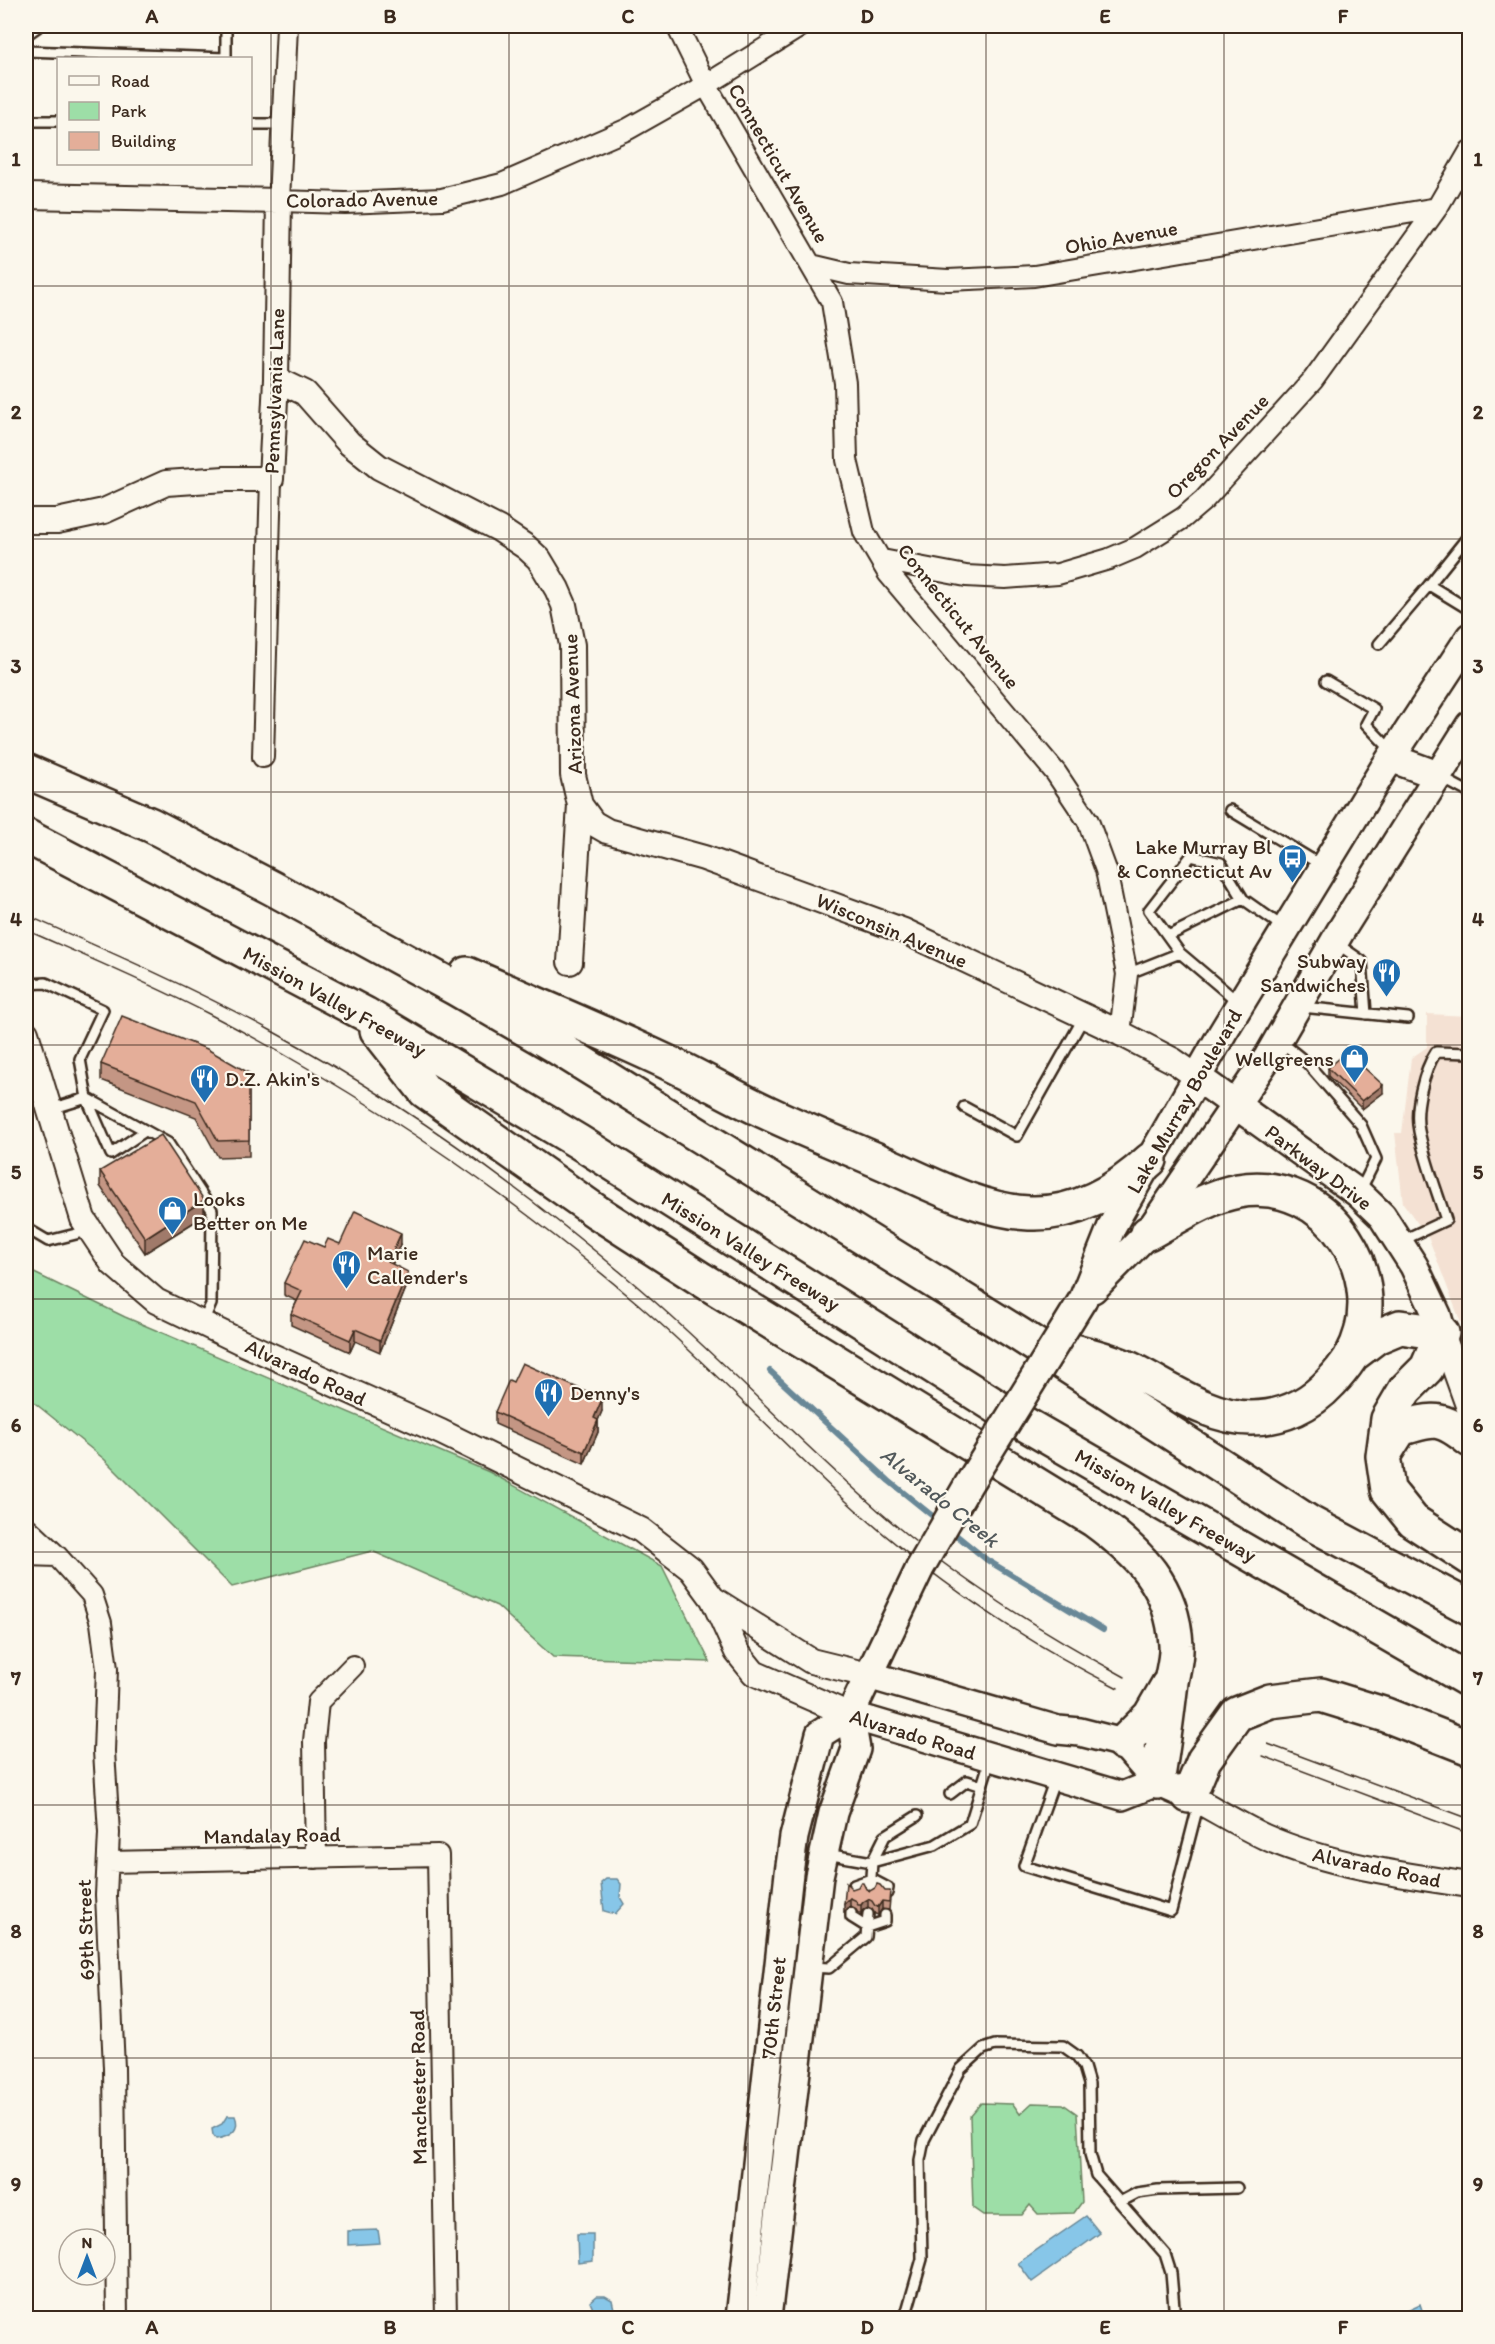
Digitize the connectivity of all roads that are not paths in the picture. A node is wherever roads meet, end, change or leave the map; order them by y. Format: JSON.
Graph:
{"nodes":[{"id":1,"x":36,"y":26,"type":"edge"},
{"id":2,"x":226,"y":26,"type":"edge"},
{"id":3,"x":287,"y":26,"type":"edge"},
{"id":4,"x":676,"y":26,"type":"edge"},
{"id":5,"x":801,"y":26,"type":"edge"},
{"id":6,"x":26,"y":35,"type":"edge"},
{"id":7,"x":26,"y":51,"type":"edge"},
{"id":8,"x":197,"y":57,"type":"edge"},
{"id":9,"x":226,"y":57,"type":"edge"},
{"id":10,"x":706,"y":85,"type":"junction"},
{"id":11,"x":26,"y":121,"type":"edge"},
{"id":12,"x":57,"y":121,"type":"edge"},
{"id":13,"x":252,"y":124,"type":"edge"},
{"id":14,"x":283,"y":124,"type":"junction"},
{"id":15,"x":1470,"y":151,"type":"edge"},
{"id":16,"x":26,"y":196,"type":"edge"},
{"id":17,"x":279,"y":201,"type":"junction"},
{"id":18,"x":1437,"y":208,"type":"junction"},
{"id":19,"x":811,"y":265,"type":"junction"},
{"id":20,"x":276,"y":379,"type":"junction"},
{"id":21,"x":271,"y":479,"type":"junction"},
{"id":22,"x":26,"y":520,"type":"edge"},
{"id":23,"x":1470,"y":534,"type":"edge"},
{"id":24,"x":882,"y":560,"type":"junction"},
{"id":25,"x":1429,"y":585,"type":"junction"},
{"id":26,"x":1470,"y":610,"type":"edge"},
{"id":27,"x":1470,"y":637,"type":"edge"},
{"id":28,"x":1379,"y":644,"type":"dead end"},
{"id":29,"x":1326,"y":681,"type":"dead end"},
{"id":30,"x":1470,"y":725,"type":"edge"},
{"id":31,"x":1392,"y":756,"type":"junction"},
{"id":32,"x":263,"y":757,"type":"dead end"},
{"id":33,"x":26,"y":771,"type":"edge"},
{"id":34,"x":1437,"y":775,"type":"junction"},
{"id":35,"x":1468,"y":789,"type":"edge"},
{"id":36,"x":580,"y":805,"type":"junction"},
{"id":37,"x":1230,"y":810,"type":"dead end"},
{"id":38,"x":26,"y":836,"type":"edge"},
{"id":39,"x":1323,"y":866,"type":"junction"},
{"id":40,"x":272,"y":888,"type":"junction"},
{"id":41,"x":1244,"y":899,"type":"junction"},
{"id":42,"x":1285,"y":929,"type":"junction"},
{"id":43,"x":1168,"y":936,"type":"junction"},
{"id":44,"x":1334,"y":942,"type":"junction"},
{"id":45,"x":1180,"y":953,"type":"junction"},
{"id":46,"x":570,"y":962,"type":"dead end"},
{"id":47,"x":1127,"y":974,"type":"junction"},
{"id":48,"x":26,"y":984,"type":"edge"},
{"id":49,"x":1240,"y":1004,"type":"junction"},
{"id":50,"x":1297,"y":1007,"type":"junction"},
{"id":51,"x":364,"y":1014,"type":"junction"},
{"id":52,"x":1366,"y":1014,"type":"junction"},
{"id":53,"x":1084,"y":1017,"type":"junction"},
{"id":54,"x":1408,"y":1018,"type":"dead end"},
{"id":55,"x":26,"y":1033,"type":"edge"},
{"id":56,"x":1120,"y":1033,"type":"junction"},
{"id":57,"x":1278,"y":1040,"type":"junction"},
{"id":58,"x":1470,"y":1053,"type":"edge"},
{"id":59,"x":1197,"y":1077,"type":"junction"},
{"id":60,"x":87,"y":1098,"type":"junction"},
{"id":61,"x":1234,"y":1104,"type":"junction"},
{"id":62,"x":964,"y":1107,"type":"dead end"},
{"id":63,"x":49,"y":1110,"type":"junction"},
{"id":64,"x":145,"y":1131,"type":"junction"},
{"id":65,"x":1150,"y":1160,"type":"junction"},
{"id":66,"x":1358,"y":1193,"type":"junction"},
{"id":67,"x":26,"y":1228,"type":"edge"},
{"id":68,"x":90,"y":1230,"type":"junction"},
{"id":69,"x":1148,"y":1233,"type":"junction"},
{"id":70,"x":1400,"y":1241,"type":"junction"},
{"id":71,"x":1083,"y":1299,"type":"junction"},
{"id":72,"x":203,"y":1323,"type":"junction"},
{"id":73,"x":1442,"y":1333,"type":"junction"},
{"id":74,"x":1020,"y":1335,"type":"junction"},
{"id":75,"x":1351,"y":1356,"type":"junction"},
{"id":76,"x":1470,"y":1411,"type":"edge"},
{"id":77,"x":1470,"y":1440,"type":"edge"},
{"id":78,"x":1383,"y":1455,"type":"junction"},
{"id":79,"x":26,"y":1527,"type":"edge"},
{"id":80,"x":26,"y":1555,"type":"edge"},
{"id":81,"x":57,"y":1556,"type":"junction"},
{"id":82,"x":1470,"y":1558,"type":"edge"},
{"id":83,"x":713,"y":1599,"type":"junction"},
{"id":84,"x":1470,"y":1608,"type":"edge"},
{"id":85,"x":353,"y":1665,"type":"dead end"},
{"id":86,"x":868,"y":1675,"type":"junction"},
{"id":87,"x":1172,"y":1679,"type":"junction"},
{"id":88,"x":1470,"y":1681,"type":"edge"},
{"id":89,"x":850,"y":1715,"type":"junction"},
{"id":90,"x":1123,"y":1743,"type":"junction"},
{"id":91,"x":1470,"y":1748,"type":"edge"},
{"id":92,"x":991,"y":1758,"type":"junction"},
{"id":93,"x":1056,"y":1776,"type":"junction"},
{"id":94,"x":1157,"y":1782,"type":"junction"},
{"id":95,"x":982,"y":1786,"type":"junction"},
{"id":96,"x":950,"y":1794,"type":"dead end"},
{"id":97,"x":1194,"y":1799,"type":"junction"},
{"id":98,"x":917,"y":1816,"type":"dead end"},
{"id":99,"x":824,"y":1854,"type":"junction"},
{"id":100,"x":438,"y":1855,"type":"joint"},
{"id":101,"x":316,"y":1858,"type":"junction"},
{"id":102,"x":108,"y":1862,"type":"junction"},
{"id":103,"x":872,"y":1862,"type":"junction"},
{"id":104,"x":871,"y":1879,"type":"junction"},
{"id":105,"x":1470,"y":1885,"type":"edge"},
{"id":106,"x":853,"y":1890,"type":"edge"},
{"id":107,"x":870,"y":1892,"type":"edge"},
{"id":108,"x":888,"y":1893,"type":"edge"},
{"id":109,"x":851,"y":1912,"type":"dead end"},
{"id":110,"x":868,"y":1914,"type":"dead end"},
{"id":111,"x":885,"y":1915,"type":"dead end"},
{"id":112,"x":867,"y":1927,"type":"junction"},
{"id":113,"x":808,"y":1966,"type":"junction"},
{"id":114,"x":1237,"y":2188,"type":"dead end"},
{"id":115,"x":1120,"y":2202,"type":"junction"},
{"id":116,"x":117,"y":2319,"type":"edge"},
{"id":117,"x":446,"y":2319,"type":"edge"},
{"id":118,"x":740,"y":2319,"type":"edge"},
{"id":119,"x":767,"y":2319,"type":"edge"},
{"id":120,"x":905,"y":2319,"type":"edge"},
{"id":121,"x":1175,"y":2319,"type":"edge"}],
"edges":[{"from":1,"to":6,"type":"lane"},
{"from":2,"to":9,"type":"lane"},
{"from":3,"to":14,"type":"street","name":"Pennsylvania Lane"},
{"from":4,"to":10,"type":"street","name":"Connecticut Avenue"},
{"from":5,"to":10,"type":"street","name":"Colorado Avenue"},
{"from":7,"to":8,"type":"lane"},
{"from":10,"to":17,"type":"street","name":"Colorado Avenue"},
{"from":10,"to":19,"type":"street","name":"Connecticut Avenue"},
{"from":11,"to":12,"type":"lane"},
{"from":13,"to":14,"type":"lane"},
{"from":14,"to":17,"type":"street","name":"Pennsylvania Lane"},
{"from":15,"to":18,"type":"street","name":"Oregon Avenue"},
{"from":16,"to":17,"type":"street","name":"Colorado Avenue"},
{"from":17,"to":20,"type":"street","name":"Pennsylvania Lane"},
{"from":18,"to":19,"type":"street","name":"Ohio Avenue"},
{"from":18,"to":24,"type":"street","name":"Oregon Avenue"},
{"from":19,"to":24,"type":"street","name":"Connecticut Avenue"},
{"from":20,"to":21,"type":"street","name":"Pennsylvania Lane"},
{"from":20,"to":36,"type":"street","name":"Arizona Avenue"},
{"from":21,"to":22,"type":"street"},
{"from":21,"to":32,"type":"street","name":"Pennsylvania Lane"},
{"from":23,"to":25,"type":"lane"},
{"from":24,"to":47,"type":"street","name":"Connecticut Avenue"},
{"from":25,"to":26,"type":"lane"},
{"from":25,"to":28,"type":"lane"},
{"from":27,"to":31,"type":"main road","name":"Lake Murray Boulevard"},
{"from":29,"to":31,"type":"lane"},
{"from":30,"to":34,"type":"main road","name":"Lake Murray Boulevard"},
{"from":31,"to":34,"type":"main road"},
{"from":31,"to":39,"type":"main road","name":"Lake Murray Boulevard"},
{"from":33,"to":40,"type":"highway"},
{"from":34,"to":35,"type":"lane"},
{"from":34,"to":44,"type":"main road","name":"Lake Murray Boulevard"},
{"from":36,"to":46,"type":"street","name":"Arizona Avenue"},
{"from":36,"to":53,"type":"street","name":"Wisconsin Avenue"},
{"from":37,"to":39,"type":"lane"},
{"from":38,"to":51,"type":"highway","name":"Mission Valley Freeway"},
{"from":39,"to":42,"type":"main road","name":"Lake Murray Boulevard"},
{"from":40,"to":65,"type":"highway"},
{"from":40,"to":74,"type":"highway"},
{"from":41,"to":42,"type":"lane"},
{"from":41,"to":43,"type":"lane"},
{"from":41,"to":43,"type":"lane"},
{"from":42,"to":49,"type":"main road","name":"Lake Murray Boulevard"},
{"from":43,"to":45,"type":"lane"},
{"from":44,"to":50,"type":"main road","name":"Lake Murray Boulevard"},
{"from":44,"to":52,"type":"lane"},
{"from":45,"to":47,"type":"lane"},
{"from":45,"to":49,"type":"lane"},
{"from":47,"to":56,"type":"street","name":"Connecticut Avenue"},
{"from":48,"to":60,"type":"lane"},
{"from":49,"to":59,"type":"main road","name":"Lake Murray Boulevard"},
{"from":50,"to":52,"type":"lane"},
{"from":50,"to":57,"type":"main road","name":"Lake Murray Boulevard"},
{"from":51,"to":87,"type":"highway"},
{"from":51,"to":88,"type":"highway","name":"Mission Valley Freeway"},
{"from":52,"to":54,"type":"lane"},
{"from":53,"to":56,"type":"street","name":"Wisconsin Avenue"},
{"from":53,"to":62,"type":"lane"},
{"from":55,"to":63,"type":"street","name":"Alvarado Road"},
{"from":56,"to":59,"type":"street","name":"Wisconsin Avenue"},
{"from":57,"to":61,"type":"main road","name":"Lake Murray Boulevard"},
{"from":57,"to":66,"type":"lane"},
{"from":58,"to":70,"type":"lane"},
{"from":59,"to":61,"type":"main road","name":"Parkway Drive"},
{"from":59,"to":65,"type":"main road","name":"Lake Murray Boulevard"},
{"from":60,"to":63,"type":"lane"},
{"from":60,"to":64,"type":"lane"},
{"from":60,"to":64,"type":"lane"},
{"from":61,"to":66,"type":"main road","name":"Parkway Drive"},
{"from":61,"to":69,"type":"main road","name":"Lake Murray Boulevard"},
{"from":63,"to":68,"type":"street","name":"Alvarado Road"},
{"from":64,"to":72,"type":"lane"},
{"from":65,"to":71,"type":"main road","name":"Lake Murray Boulevard"},
{"from":66,"to":70,"type":"main road","name":"Parkway Drive"},
{"from":67,"to":68,"type":"lane"},
{"from":68,"to":72,"type":"street","name":"Alvarado Road"},
{"from":69,"to":71,"type":"main road","name":"Lake Murray Boulevard"},
{"from":69,"to":75,"type":"highway"},
{"from":70,"to":73,"type":"main road","name":"Parkway Drive"},
{"from":71,"to":86,"type":"main road","name":"Lake Murray Boulevard","bridge":true},
{"from":72,"to":83,"type":"street","name":"Alvarado Road"},
{"from":73,"to":75,"type":"highway"},
{"from":73,"to":76,"type":"street","name":"Parkway Drive"},
{"from":73,"to":78,"type":"highway"},
{"from":74,"to":75,"type":"highway"},
{"from":74,"to":84,"type":"highway"},
{"from":77,"to":78,"type":"highway"},
{"from":78,"to":82,"type":"highway"},
{"from":79,"to":81,"type":"street","name":"69th Street"},
{"from":80,"to":81,"type":"street"},
{"from":81,"to":102,"type":"street","name":"69th Street"},
{"from":83,"to":86,"type":"street","name":"Alvarado Road"},
{"from":83,"to":89,"type":"street","name":"Alvarado Road"},
{"from":85,"to":101,"type":"street"},
{"from":86,"to":89,"type":"main road"},
{"from":86,"to":90,"type":"main road","name":"Alvarado Road"},
{"from":87,"to":90,"type":"highway"},
{"from":87,"to":94,"type":"highway"},
{"from":89,"to":92,"type":"main road","name":"Alvarado Road"},
{"from":89,"to":99,"type":"main road","name":"70th Street"},
{"from":89,"to":118,"type":"main road","name":"70th Street"},
{"from":90,"to":94,"type":"main road","name":"Alvarado Road"},
{"from":91,"to":97,"type":"highway"},
{"from":92,"to":93,"type":"main road","name":"Alvarado Road"},
{"from":92,"to":95,"type":"lane"},
{"from":93,"to":94,"type":"main road","name":"Alvarado Road"},
{"from":93,"to":97,"type":"lane"},
{"from":94,"to":97,"type":"main road","name":"Alvarado Road"},
{"from":95,"to":96,"type":"lane"},
{"from":95,"to":103,"type":"lane"},
{"from":97,"to":105,"type":"street","name":"Alvarado Road"},
{"from":98,"to":103,"type":"lane"},
{"from":99,"to":103,"type":"lane"},
{"from":99,"to":113,"type":"main road","name":"70th Street"},
{"from":100,"to":101,"type":"street","name":"Mandalay Road"},
{"from":100,"to":117,"type":"street","name":"Manchester Road"},
{"from":101,"to":102,"type":"street","name":"Mandalay Road"},
{"from":102,"to":116,"type":"street","name":"69th Street"},
{"from":103,"to":104,"type":"lane"},
{"from":104,"to":106,"type":"lane"},
{"from":104,"to":107,"type":"lane"},
{"from":104,"to":108,"type":"lane"},
{"from":109,"to":112,"type":"lane"},
{"from":110,"to":112,"type":"lane"},
{"from":111,"to":112,"type":"lane"},
{"from":112,"to":113,"type":"lane"},
{"from":113,"to":119,"type":"main road","name":"70th Street"},
{"from":114,"to":115,"type":"lane"},
{"from":115,"to":120,"type":"lane"},
{"from":115,"to":121,"type":"lane"}]}
